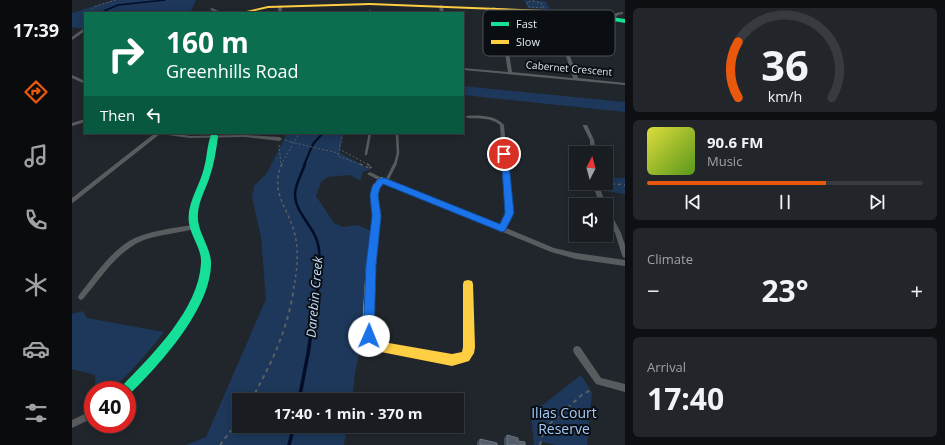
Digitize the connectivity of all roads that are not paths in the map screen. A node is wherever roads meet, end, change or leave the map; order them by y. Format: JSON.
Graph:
{"nodes":[{"id":1,"x":494,"y":8,"type":"joint"},
{"id":2,"x":212,"y":9,"type":"dead end"},
{"id":3,"x":280,"y":10,"type":"edge"},
{"id":4,"x":441,"y":10,"type":"edge"},
{"id":5,"x":554,"y":10,"type":"edge"},
{"id":6,"x":218,"y":12,"type":"edge"},
{"id":7,"x":244,"y":12,"type":"edge"},
{"id":8,"x":84,"y":30,"type":"dead end"},
{"id":9,"x":74,"y":37,"type":"edge"},
{"id":10,"x":507,"y":56,"type":"edge"},
{"id":11,"x":568,"y":56,"type":"dead end"},
{"id":12,"x":464,"y":69,"type":"edge"},
{"id":13,"x":510,"y":73,"type":"junction"},
{"id":14,"x":72,"y":76,"type":"edge"},
{"id":15,"x":576,"y":80,"type":"junction"},
{"id":16,"x":84,"y":82,"type":"edge"},
{"id":17,"x":625,"y":84,"type":"edge"},
{"id":18,"x":468,"y":117,"type":"dead end"},
{"id":19,"x":84,"y":120,"type":"edge"},
{"id":20,"x":72,"y":125,"type":"edge"},
{"id":21,"x":585,"y":126,"type":"dead end"},
{"id":22,"x":159,"y":134,"type":"edge"},
{"id":23,"x":166,"y":134,"type":"edge"},
{"id":24,"x":370,"y":134,"type":"edge"},
{"id":25,"x":397,"y":134,"type":"edge"},
{"id":26,"x":214,"y":137,"type":"junction"},
{"id":27,"x":281,"y":139,"type":"road end"},
{"id":28,"x":593,"y":146,"type":"edge"},
{"id":29,"x":366,"y":154,"type":"dead end"},
{"id":30,"x":369,"y":171,"type":"road end"},
{"id":31,"x":384,"y":181,"type":"junction"},
{"id":32,"x":73,"y":199,"type":"edge"},
{"id":33,"x":613,"y":223,"type":"edge"},
{"id":34,"x":194,"y":227,"type":"junction"},
{"id":35,"x":502,"y":229,"type":"junction"},
{"id":36,"x":625,"y":255,"type":"edge"},
{"id":37,"x":625,"y":263,"type":"edge"},
{"id":38,"x":468,"y":284,"type":"dead end"},
{"id":39,"x":81,"y":297,"type":"dead end"},
{"id":40,"x":577,"y":350,"type":"dead end"},
{"id":41,"x":135,"y":381,"type":"edge"},
{"id":42,"x":625,"y":388,"type":"edge"},
{"id":43,"x":84,"y":418,"type":"edge"},
{"id":44,"x":72,"y":424,"type":"edge"}],
"edges":[{"from":1,"to":4,"type":"street"},
{"from":1,"to":5,"type":"street"},
{"from":2,"to":6,"type":"street"},
{"from":3,"to":4,"type":"street"},
{"from":3,"to":7,"type":"street"},
{"from":8,"to":9,"type":"street"},
{"from":10,"to":13,"type":"street"},
{"from":11,"to":15,"type":"street"},
{"from":12,"to":13,"type":"street","name":"Cabernet Crescent"},
{"from":13,"to":15,"type":"street","name":"Cabernet Crescent"},
{"from":14,"to":16,"type":"street"},
{"from":15,"to":17,"type":"street","name":"Cabernet Crescent"},
{"from":18,"to":35,"type":"street"},
{"from":19,"to":20,"type":"street"},
{"from":21,"to":28,"type":"street"},
{"from":22,"to":32,"type":"street"},
{"from":23,"to":26,"type":"street"},
{"from":24,"to":29,"type":"lane"},
{"from":25,"to":31,"type":"lane"},
{"from":26,"to":27,"type":"street"},
{"from":26,"to":34,"type":"street"},
{"from":30,"to":31,"type":"street"},
{"from":31,"to":35,"type":"street"},
{"from":31,"to":38,"type":"street"},
{"from":33,"to":36,"type":"street"},
{"from":34,"to":39,"type":"street"},
{"from":34,"to":41,"type":"street"},
{"from":35,"to":37,"type":"street"},
{"from":40,"to":42,"type":"street"},
{"from":43,"to":44,"type":"street"}]}
